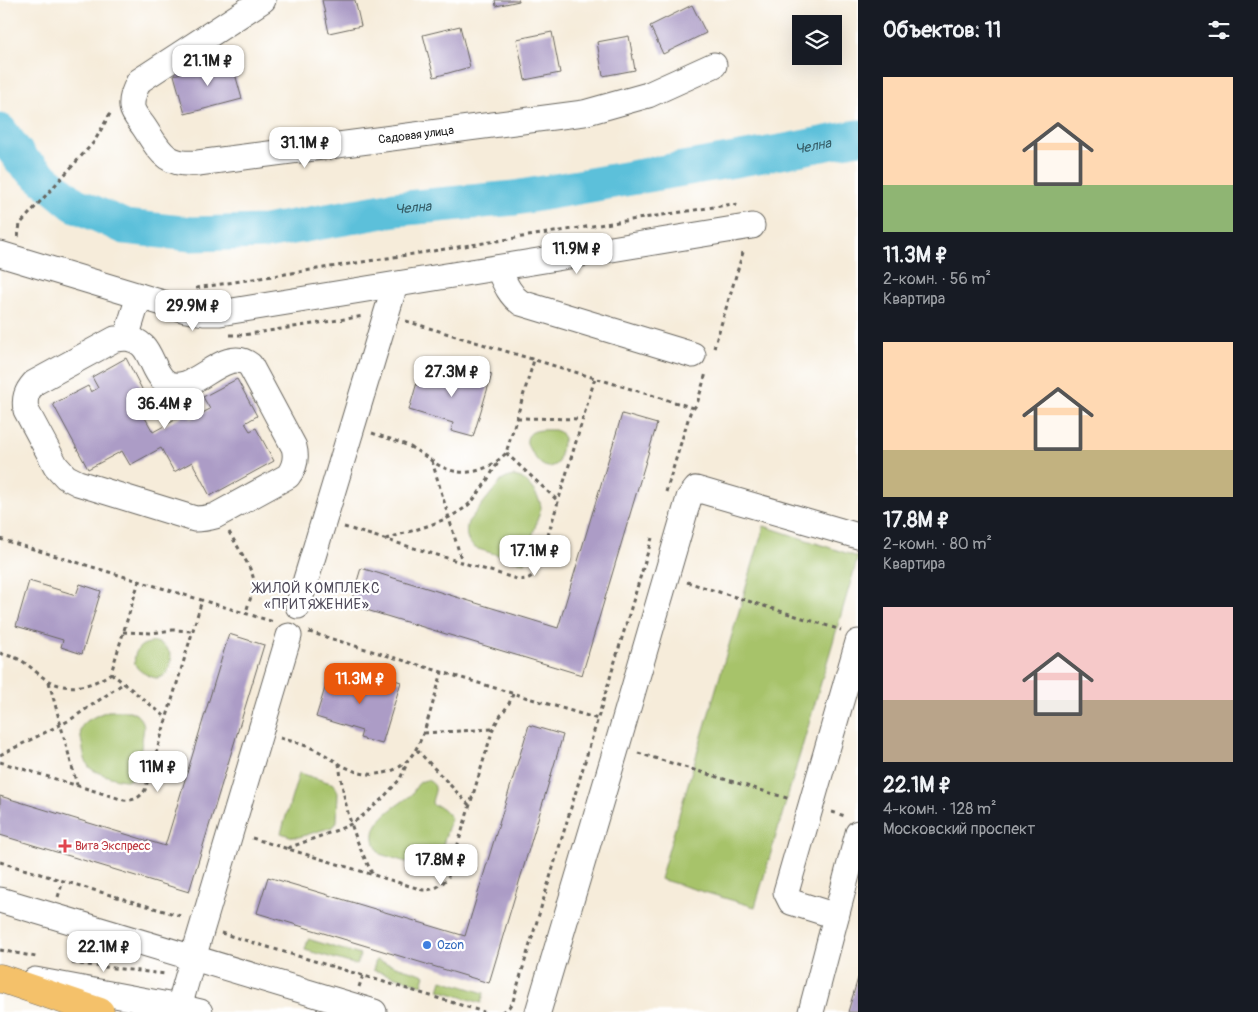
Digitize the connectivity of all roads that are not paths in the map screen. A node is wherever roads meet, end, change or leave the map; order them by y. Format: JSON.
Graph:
{"nodes":[{"id":1,"x":263,"y":0,"type":"edge"},
{"id":2,"x":714,"y":65,"type":"dead end"},
{"id":3,"x":747,"y":227,"type":"road end"},
{"id":4,"x":10,"y":248,"type":"edge"},
{"id":5,"x":498,"y":268,"type":"junction"},
{"id":6,"x":395,"y":285,"type":"junction"},
{"id":7,"x":139,"y":296,"type":"junction"},
{"id":8,"x":126,"y":338,"type":"junction"},
{"id":9,"x":693,"y":355,"type":"dead end"},
{"id":10,"x":858,"y":536,"type":"edge"},
{"id":11,"x":854,"y":637,"type":"edge"},
{"id":12,"x":853,"y":825,"type":"edge"},
{"id":13,"x":0,"y":900,"type":"edge"},
{"id":14,"x":836,"y":916,"type":"junction"},
{"id":15,"x":190,"y":967,"type":"junction"},
{"id":16,"x":0,"y":974,"type":"edge"},
{"id":17,"x":0,"y":978,"type":"edge"},
{"id":18,"x":190,"y":1009,"type":"edge"},
{"id":19,"x":100,"y":1012,"type":"edge"},
{"id":20,"x":374,"y":1012,"type":"edge"},
{"id":21,"x":538,"y":1012,"type":"edge"},
{"id":22,"x":811,"y":1012,"type":"edge"}],
"edges":[{"from":1,"to":2,"type":"street","name":"Садовая улица"},
{"from":3,"to":5,"type":"street"},
{"from":4,"to":7,"type":"street"},
{"from":5,"to":6,"type":"street"},
{"from":5,"to":9,"type":"street"},
{"from":6,"to":7,"type":"street"},
{"from":6,"to":15,"type":"street"},
{"from":7,"to":8,"type":"street"},
{"from":8,"to":8,"type":"street"},
{"from":10,"to":21,"type":"street"},
{"from":11,"to":14,"type":"street"},
{"from":12,"to":14,"type":"street"},
{"from":13,"to":15,"type":"street"},
{"from":14,"to":22,"type":"street"},
{"from":15,"to":18,"type":"street"},
{"from":15,"to":20,"type":"street"},
{"from":16,"to":18,"type":"street"},
{"from":17,"to":19,"type":"main road"}]}
